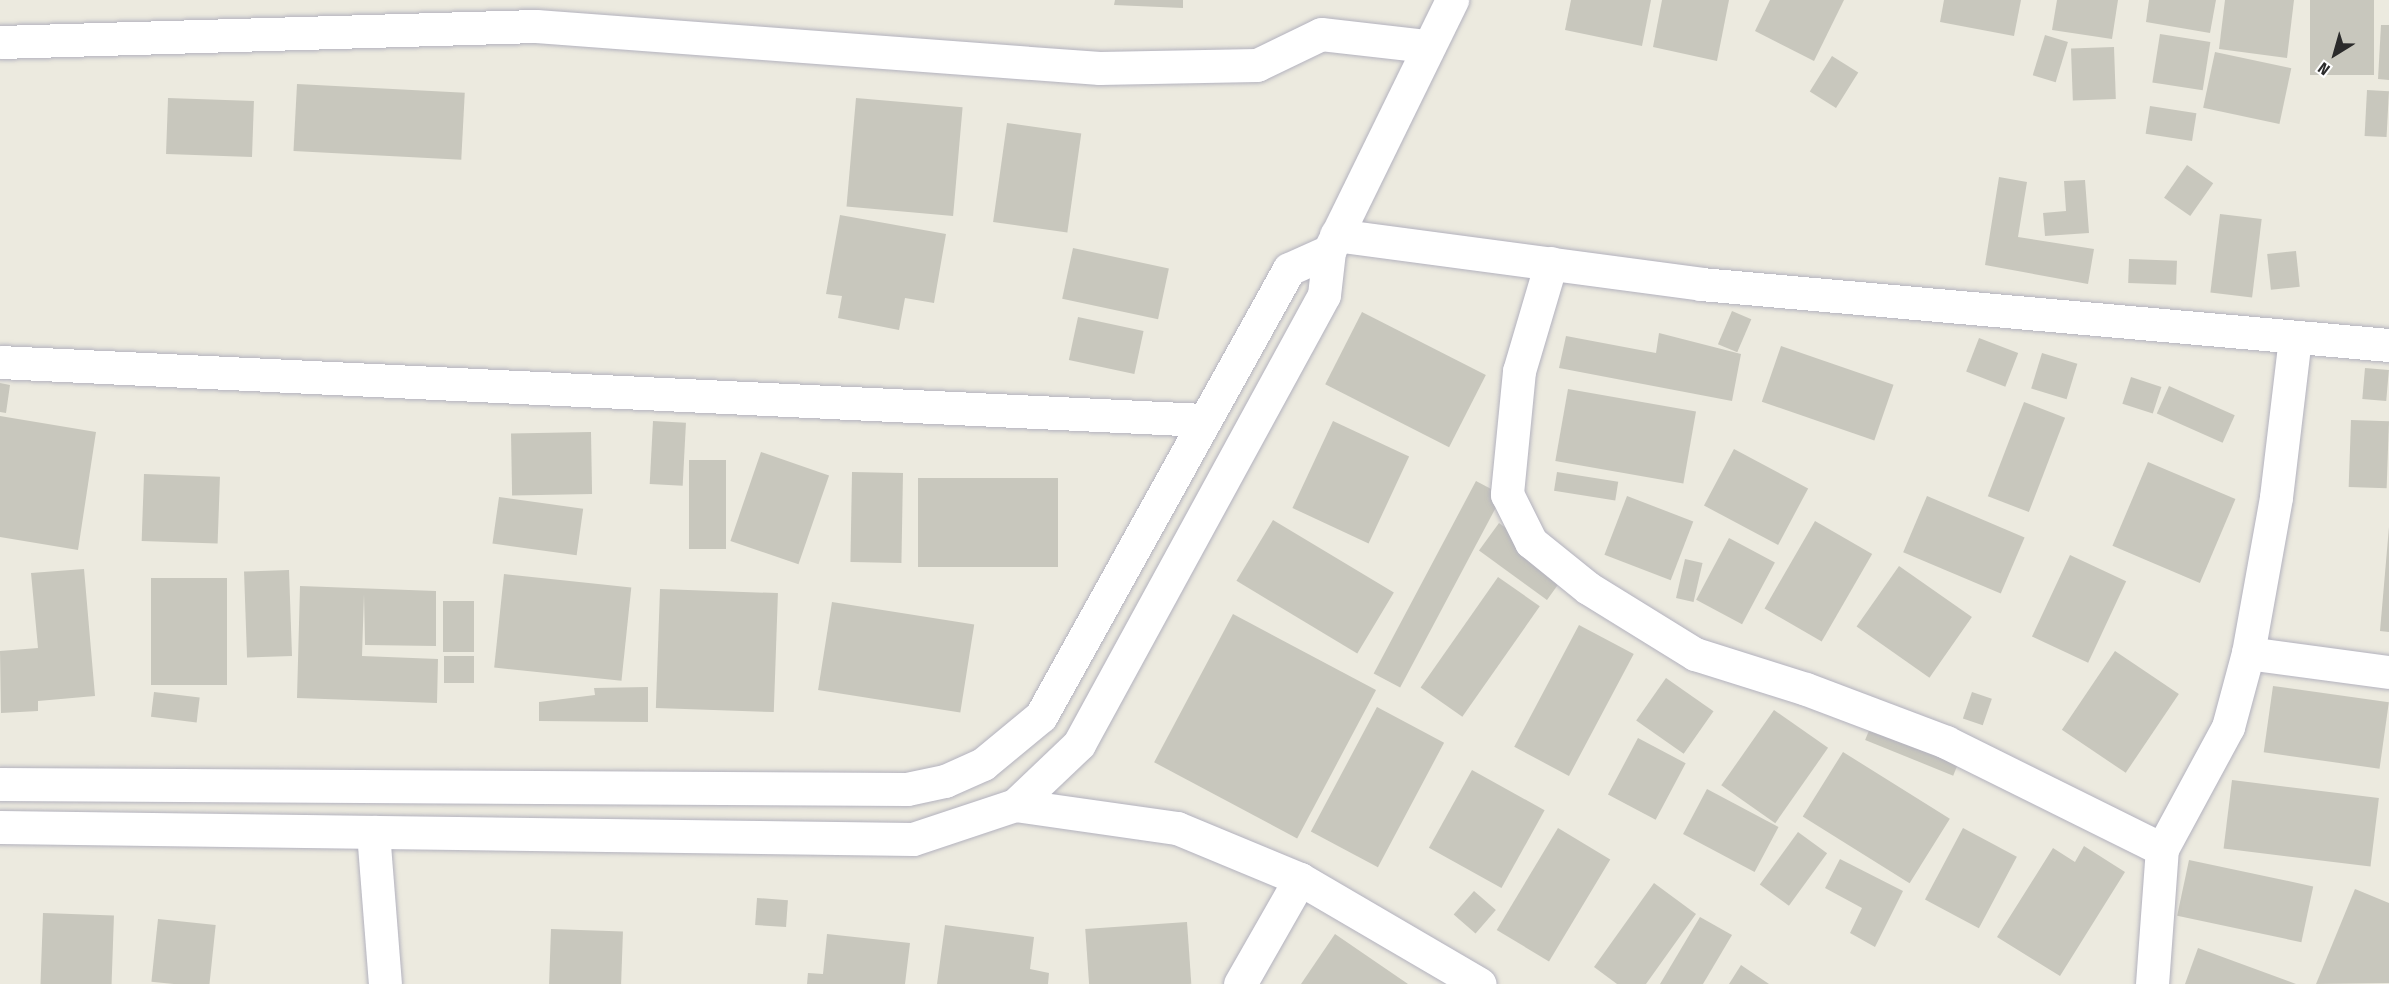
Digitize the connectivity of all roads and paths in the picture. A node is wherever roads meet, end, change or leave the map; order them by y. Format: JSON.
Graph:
{"nodes":[{"id":1,"x":1452,"y":0,"type":"edge"},
{"id":2,"x":0,"y":42,"type":"edge"},
{"id":3,"x":1427,"y":46,"type":"junction"},
{"id":4,"x":1332,"y":243,"type":"junction"},
{"id":5,"x":1551,"y":263,"type":"junction"},
{"id":6,"x":2295,"y":338,"type":"junction"},
{"id":7,"x":2389,"y":345,"type":"edge"},
{"id":8,"x":0,"y":362,"type":"edge"},
{"id":9,"x":1202,"y":420,"type":"junction"},
{"id":10,"x":2248,"y":654,"type":"junction"},
{"id":11,"x":2389,"y":672,"type":"edge"},
{"id":12,"x":0,"y":784,"type":"edge"},
{"id":13,"x":1015,"y":805,"type":"junction"},
{"id":14,"x":0,"y":827,"type":"edge"},
{"id":15,"x":373,"y":832,"type":"junction"},
{"id":16,"x":2162,"y":849,"type":"junction"},
{"id":17,"x":1300,"y":879,"type":"junction"},
{"id":18,"x":385,"y":984,"type":"edge"},
{"id":19,"x":1240,"y":984,"type":"edge"},
{"id":20,"x":1480,"y":984,"type":"edge"},
{"id":21,"x":2152,"y":984,"type":"edge"}],
"edges":[{"from":1,"to":3,"type":"street"},
{"from":2,"to":3,"type":"street"},
{"from":3,"to":4,"type":"street"},
{"from":4,"to":5,"type":"street"},
{"from":4,"to":9,"type":"street"},
{"from":4,"to":13,"type":"street"},
{"from":5,"to":6,"type":"street"},
{"from":5,"to":16,"type":"street"},
{"from":6,"to":7,"type":"street"},
{"from":6,"to":10,"type":"street"},
{"from":8,"to":9,"type":"street"},
{"from":9,"to":12,"type":"street"},
{"from":10,"to":11,"type":"street"},
{"from":10,"to":16,"type":"street"},
{"from":13,"to":15,"type":"street"},
{"from":13,"to":17,"type":"street"},
{"from":14,"to":15,"type":"street"},
{"from":15,"to":18,"type":"street"},
{"from":16,"to":21,"type":"street"},
{"from":17,"to":19,"type":"street"},
{"from":17,"to":20,"type":"street"}]}
